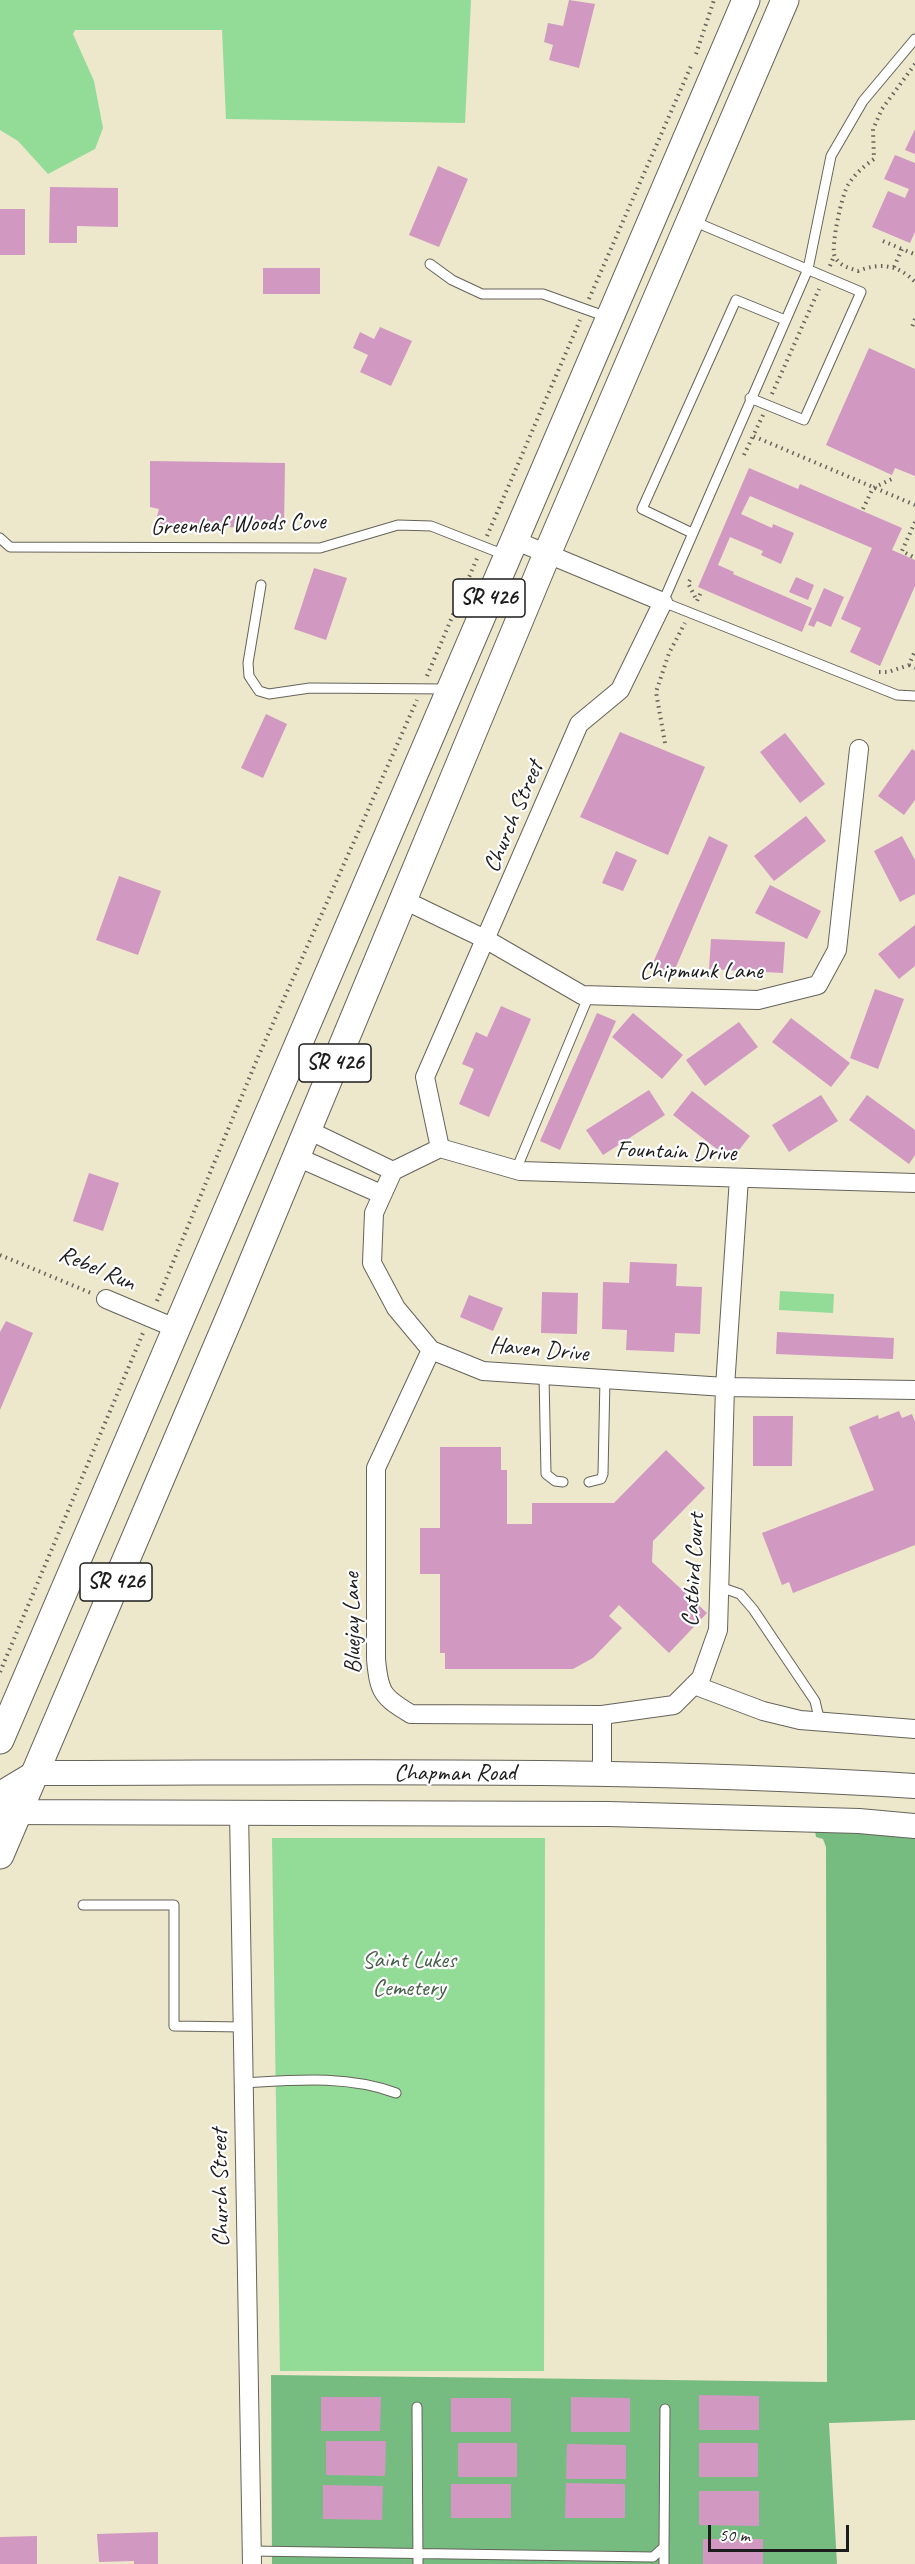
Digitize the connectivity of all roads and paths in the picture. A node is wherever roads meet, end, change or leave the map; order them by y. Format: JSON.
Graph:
{"nodes":[{"id":1,"x":714,"y":0,"type":"edge"},
{"id":2,"x":746,"y":0,"type":"edge"},
{"id":3,"x":785,"y":0,"type":"edge"},
{"id":4,"x":915,"y":39,"type":"edge"},
{"id":5,"x":915,"y":64,"type":"edge"},
{"id":6,"x":690,"y":220,"type":"junction"},
{"id":7,"x":883,"y":241,"type":"dead end"},
{"id":8,"x":902,"y":249,"type":"junction"},
{"id":9,"x":915,"y":251,"type":"edge"},
{"id":10,"x":430,"y":264,"type":"dead end"},
{"id":11,"x":894,"y":267,"type":"junction"},
{"id":12,"x":808,"y":269,"type":"junction"},
{"id":13,"x":915,"y":282,"type":"edge"},
{"id":14,"x":597,"y":313,"type":"junction"},
{"id":15,"x":915,"y":319,"type":"edge"},
{"id":16,"x":785,"y":320,"type":"junction"},
{"id":17,"x":915,"y":328,"type":"edge"},
{"id":18,"x":750,"y":399,"type":"junction"},
{"id":19,"x":753,"y":436,"type":"dead end"},
{"id":20,"x":743,"y":457,"type":"dead end"},
{"id":21,"x":894,"y":478,"type":"dead end"},
{"id":22,"x":863,"y":509,"type":"dead end"},
{"id":23,"x":915,"y":522,"type":"edge"},
{"id":24,"x":692,"y":533,"type":"junction"},
{"id":25,"x":0,"y":538,"type":"edge"},
{"id":26,"x":502,"y":547,"type":"junction"},
{"id":27,"x":547,"y":554,"type":"junction"},
{"id":28,"x":915,"y":558,"type":"edge"},
{"id":29,"x":693,"y":573,"type":"dead end"},
{"id":30,"x":261,"y":585,"type":"dead end"},
{"id":31,"x":702,"y":590,"type":"dead end"},
{"id":32,"x":697,"y":601,"type":"junction"},
{"id":33,"x":663,"y":602,"type":"junction"},
{"id":34,"x":691,"y":612,"type":"junction"},
{"id":35,"x":915,"y":651,"type":"edge"},
{"id":36,"x":909,"y":665,"type":"junction"},
{"id":37,"x":915,"y":668,"type":"edge"},
{"id":38,"x":877,"y":672,"type":"dead end"},
{"id":39,"x":422,"y":688,"type":"junction"},
{"id":40,"x":450,"y":689,"type":"junction"},
{"id":41,"x":915,"y":696,"type":"edge"},
{"id":42,"x":665,"y":743,"type":"dead end"},
{"id":43,"x":860,"y":749,"type":"dead end"},
{"id":44,"x":402,"y":899,"type":"junction"},
{"id":45,"x":487,"y":940,"type":"junction"},
{"id":46,"x":589,"y":995,"type":"junction"},
{"id":47,"x":308,"y":1130,"type":"junction"},
{"id":48,"x":440,"y":1148,"type":"junction"},
{"id":49,"x":297,"y":1157,"type":"junction"},
{"id":50,"x":516,"y":1170,"type":"junction"},
{"id":51,"x":393,"y":1171,"type":"junction"},
{"id":52,"x":739,"y":1178,"type":"junction"},
{"id":53,"x":915,"y":1183,"type":"edge"},
{"id":54,"x":381,"y":1194,"type":"junction"},
{"id":55,"x":0,"y":1255,"type":"edge"},
{"id":56,"x":106,"y":1299,"type":"joint"},
{"id":57,"x":150,"y":1317,"type":"junction"},
{"id":58,"x":175,"y":1328,"type":"junction"},
{"id":59,"x":431,"y":1350,"type":"junction"},
{"id":60,"x":544,"y":1375,"type":"junction"},
{"id":61,"x":605,"y":1379,"type":"junction"},
{"id":62,"x":725,"y":1387,"type":"junction"},
{"id":63,"x":915,"y":1390,"type":"edge"},
{"id":64,"x":563,"y":1482,"type":"dead end"},
{"id":65,"x":589,"y":1482,"type":"dead end"},
{"id":66,"x":720,"y":1587,"type":"junction"},
{"id":67,"x":0,"y":1672,"type":"edge"},
{"id":68,"x":694,"y":1685,"type":"junction"},
{"id":69,"x":602,"y":1715,"type":"junction"},
{"id":70,"x":819,"y":1722,"type":"junction"},
{"id":71,"x":915,"y":1729,"type":"edge"},
{"id":72,"x":0,"y":1740,"type":"edge"},
{"id":73,"x":35,"y":1773,"type":"junction"},
{"id":74,"x":602,"y":1775,"type":"junction"},
{"id":75,"x":915,"y":1786,"type":"edge"},
{"id":76,"x":6,"y":1806,"type":"edge"},
{"id":77,"x":239,"y":1811,"type":"junction"},
{"id":78,"x":915,"y":1826,"type":"edge"},
{"id":79,"x":0,"y":1855,"type":"edge"},
{"id":80,"x":83,"y":1905,"type":"dead end"},
{"id":81,"x":243,"y":2027,"type":"junction"},
{"id":82,"x":243,"y":2083,"type":"junction"},
{"id":83,"x":396,"y":2093,"type":"dead end"},
{"id":84,"x":417,"y":2407,"type":"dead end"},
{"id":85,"x":665,"y":2409,"type":"dead end"},
{"id":86,"x":664,"y":2547,"type":"junction"},
{"id":87,"x":418,"y":2553,"type":"junction"},
{"id":88,"x":251,"y":2558,"type":"edge"},
{"id":89,"x":418,"y":2564,"type":"edge"},
{"id":90,"x":664,"y":2564,"type":"edge"}],
"edges":[{"from":1,"to":14,"type":"path"},
{"from":2,"to":14,"type":"main road","number":"SR 426"},
{"from":3,"to":6,"type":"main road","number":"SR 426"},
{"from":4,"to":12,"type":"lane"},
{"from":5,"to":11,"type":"path"},
{"from":6,"to":12,"type":"lane"},
{"from":6,"to":27,"type":"main road","number":"SR 426"},
{"from":7,"to":8,"type":"path"},
{"from":8,"to":9,"type":"path"},
{"from":8,"to":11,"type":"path"},
{"from":10,"to":14,"type":"lane"},
{"from":11,"to":13,"type":"path"},
{"from":12,"to":16,"type":"lane"},
{"from":12,"to":18,"type":"lane"},
{"from":14,"to":26,"type":"main road","number":"SR 426"},
{"from":14,"to":26,"type":"path"},
{"from":15,"to":17,"type":"path"},
{"from":16,"to":18,"type":"lane"},
{"from":16,"to":24,"type":"lane"},
{"from":18,"to":24,"type":"lane"},
{"from":19,"to":20,"type":"path"},
{"from":21,"to":22,"type":"path"},
{"from":23,"to":28,"type":"path"},
{"from":24,"to":33,"type":"lane"},
{"from":25,"to":26,"type":"lane","name":"Greenleaf Woods Cove"},
{"from":26,"to":27,"type":"street"},
{"from":26,"to":39,"type":"path"},
{"from":26,"to":40,"type":"main road","number":"SR 426"},
{"from":27,"to":33,"type":"street"},
{"from":27,"to":44,"type":"main road","number":"SR 426"},
{"from":29,"to":32,"type":"path"},
{"from":30,"to":39,"type":"lane"},
{"from":31,"to":32,"type":"path"},
{"from":32,"to":34,"type":"path"},
{"from":33,"to":34,"type":"lane"},
{"from":33,"to":45,"type":"street","name":"Church Street"},
{"from":34,"to":41,"type":"lane"},
{"from":34,"to":42,"type":"path"},
{"from":35,"to":36,"type":"path"},
{"from":36,"to":37,"type":"path"},
{"from":36,"to":38,"type":"path"},
{"from":39,"to":40,"type":"lane"},
{"from":39,"to":57,"type":"path"},
{"from":40,"to":58,"type":"main road","number":"SR 426"},
{"from":43,"to":46,"type":"street","name":"Chipmunk Lane"},
{"from":44,"to":45,"type":"street","name":"Chipmunk Lane"},
{"from":44,"to":47,"type":"main road","number":"SR 426"},
{"from":45,"to":46,"type":"street","name":"Chipmunk Lane"},
{"from":45,"to":48,"type":"street","name":"Church Street"},
{"from":46,"to":50,"type":"lane"},
{"from":47,"to":49,"type":"main road","number":"SR 426"},
{"from":47,"to":51,"type":"street"},
{"from":48,"to":50,"type":"street","name":"Fountain Drive"},
{"from":48,"to":51,"type":"street"},
{"from":49,"to":54,"type":"street"},
{"from":49,"to":73,"type":"main road","number":"SR 426"},
{"from":50,"to":52,"type":"street","name":"Fountain Drive"},
{"from":51,"to":54,"type":"street"},
{"from":52,"to":53,"type":"street","name":"Fountain Drive"},
{"from":52,"to":62,"type":"street","name":"Catbird Court"},
{"from":54,"to":59,"type":"street","name":"Haven Drive"},
{"from":55,"to":56,"type":"path","name":"Rebel Run"},
{"from":56,"to":57,"type":"street","name":"Rebel Run"},
{"from":57,"to":58,"type":"street","name":"Rebel Run"},
{"from":57,"to":67,"type":"path"},
{"from":58,"to":72,"type":"main road","number":"SR 426"},
{"from":59,"to":60,"type":"street","name":"Haven Drive"},
{"from":59,"to":69,"type":"street","name":"Bluejay Lane"},
{"from":60,"to":61,"type":"street","name":"Haven Drive"},
{"from":60,"to":64,"type":"lane"},
{"from":61,"to":62,"type":"street","name":"Haven Drive"},
{"from":61,"to":65,"type":"lane"},
{"from":62,"to":63,"type":"street","name":"Haven Drive"},
{"from":62,"to":66,"type":"street","name":"Catbird Court"},
{"from":66,"to":68,"type":"street","name":"Catbird Court"},
{"from":66,"to":70,"type":"lane"},
{"from":68,"to":69,"type":"street","name":"Catbird Court"},
{"from":68,"to":70,"type":"street"},
{"from":69,"to":74,"type":"street"},
{"from":70,"to":71,"type":"street"},
{"from":73,"to":74,"type":"street","name":"Chapman Road"},
{"from":73,"to":76,"type":"main road","number":"SR 426"},
{"from":74,"to":75,"type":"street","name":"Chapman Road"},
{"from":76,"to":77,"type":"street","name":"Chapman Road"},
{"from":76,"to":79,"type":"main road","number":"SR 426"},
{"from":77,"to":78,"type":"street","name":"Chapman Road"},
{"from":77,"to":81,"type":"street","name":"Church Street"},
{"from":80,"to":81,"type":"lane"},
{"from":81,"to":82,"type":"street","name":"Church Street"},
{"from":82,"to":83,"type":"lane"},
{"from":82,"to":88,"type":"street","name":"Church Street"},
{"from":84,"to":87,"type":"lane"},
{"from":85,"to":86,"type":"lane"},
{"from":86,"to":87,"type":"lane"},
{"from":86,"to":90,"type":"lane"},
{"from":87,"to":88,"type":"lane"},
{"from":87,"to":89,"type":"lane"}]}
